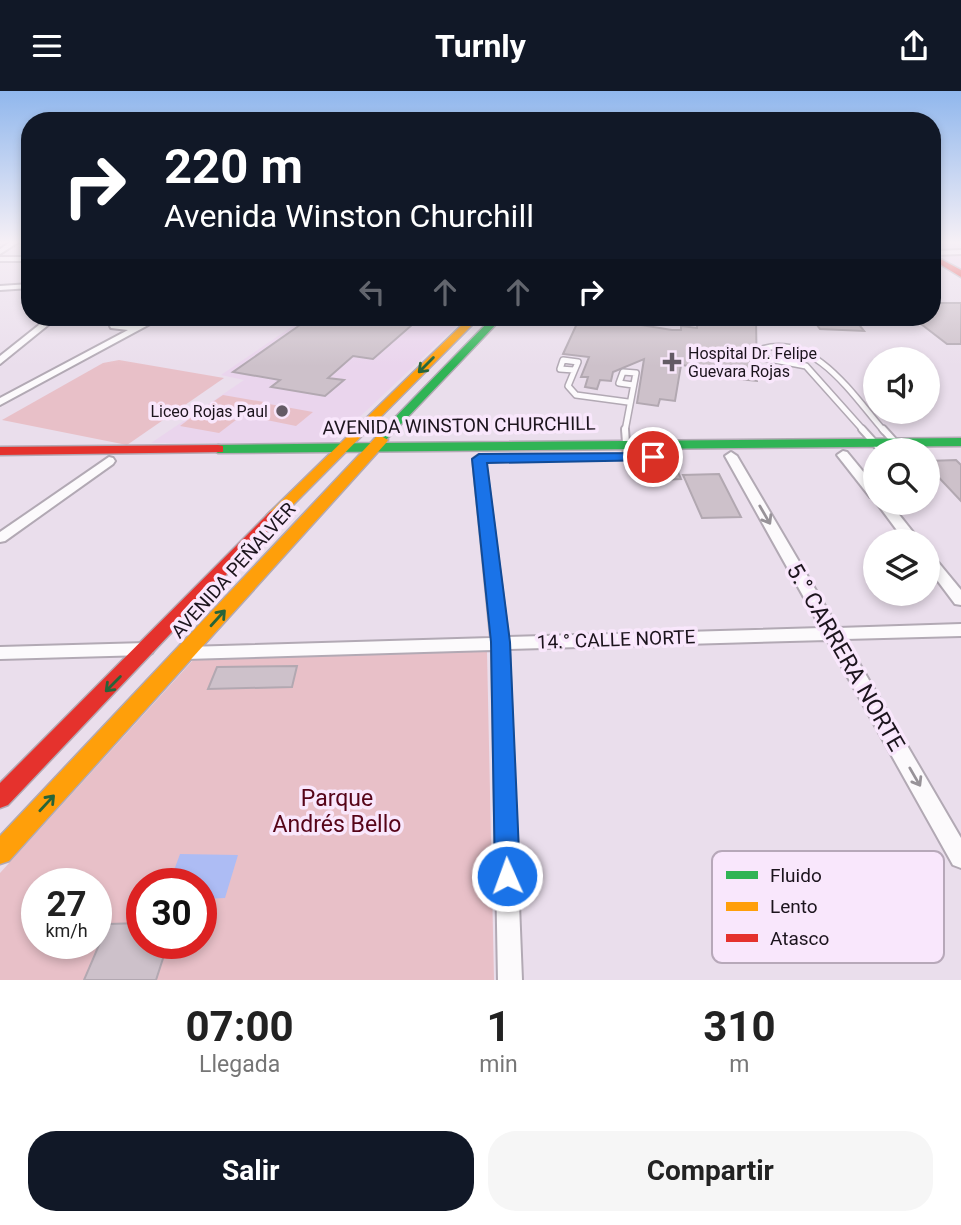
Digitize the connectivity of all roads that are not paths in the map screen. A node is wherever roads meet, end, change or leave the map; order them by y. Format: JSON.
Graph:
{"nodes":[{"id":1,"x":21,"y":287,"type":"edge"},
{"id":2,"x":0,"y":288,"type":"edge"},
{"id":3,"x":43,"y":326,"type":"edge"},
{"id":4,"x":114,"y":326,"type":"edge"},
{"id":5,"x":466,"y":326,"type":"edge"},
{"id":6,"x":489,"y":326,"type":"edge"},
{"id":7,"x":140,"y":327,"type":"joint"},
{"id":8,"x":818,"y":358,"type":"junction"},
{"id":9,"x":0,"y":361,"type":"edge"},
{"id":10,"x":806,"y":366,"type":"junction"},
{"id":11,"x":574,"y":370,"type":"dead end"},
{"id":12,"x":817,"y":380,"type":"junction"},
{"id":13,"x":837,"y":380,"type":"junction"},
{"id":14,"x":633,"y":385,"type":"dead end"},
{"id":15,"x":0,"y":402,"type":"edge"},
{"id":16,"x":628,"y":402,"type":"junction"},
{"id":17,"x":863,"y":408,"type":"edge"},
{"id":18,"x":863,"y":416,"type":"edge"},
{"id":19,"x":849,"y":417,"type":"junction"},
{"id":20,"x":873,"y":438,"type":"edge"},
{"id":21,"x":961,"y":442,"type":"edge"},
{"id":22,"x":940,"y":444,"type":"edge"},
{"id":23,"x":374,"y":447,"type":"junction"},
{"id":24,"x":863,"y":448,"type":"edge"},
{"id":25,"x":0,"y":451,"type":"edge"},
{"id":26,"x":626,"y":451,"type":"junction"},
{"id":27,"x":863,"y":452,"type":"edge"},
{"id":28,"x":336,"y":453,"type":"junction"},
{"id":29,"x":940,"y":454,"type":"edge"},
{"id":30,"x":961,"y":454,"type":"edge"},
{"id":31,"x":843,"y":455,"type":"junction"},
{"id":32,"x":731,"y":456,"type":"junction"},
{"id":33,"x":479,"y":459,"type":"junction"},
{"id":34,"x":362,"y":460,"type":"junction"},
{"id":35,"x":109,"y":461,"type":"junction"},
{"id":36,"x":0,"y":462,"type":"edge"},
{"id":37,"x":863,"y":479,"type":"edge"},
{"id":38,"x":892,"y":515,"type":"edge"},
{"id":39,"x":903,"y":529,"type":"edge"},
{"id":40,"x":0,"y":538,"type":"edge"},
{"id":41,"x":940,"y":574,"type":"edge"},
{"id":42,"x":961,"y":600,"type":"edge"},
{"id":43,"x":961,"y":630,"type":"edge"},
{"id":44,"x":833,"y":633,"type":"junction"},
{"id":45,"x":500,"y":642,"type":"junction"},
{"id":46,"x":147,"y":649,"type":"junction"},
{"id":47,"x":0,"y":653,"type":"edge"},
{"id":48,"x":186,"y":653,"type":"junction"},
{"id":49,"x":0,"y":798,"type":"edge"},
{"id":50,"x":0,"y":853,"type":"edge"},
{"id":51,"x":961,"y":858,"type":"edge"},
{"id":52,"x":510,"y":980,"type":"edge"}],
"edges":[{"from":1,"to":2,"type":"street"},
{"from":3,"to":9,"type":"street"},
{"from":4,"to":7,"type":"street"},
{"from":5,"to":28,"type":"street","name":"AVENIDA PEÑALVER","one_way":true},
{"from":6,"to":23,"type":"street","name":"AVENIDA PEÑALVER"},
{"from":7,"to":15,"type":"street"},
{"from":8,"to":10,"type":"lane"},
{"from":8,"to":10,"type":"lane"},
{"from":8,"to":13,"type":"lane"},
{"from":10,"to":12,"type":"lane"},
{"from":11,"to":16,"type":"lane"},
{"from":12,"to":13,"type":"lane"},
{"from":12,"to":19,"type":"lane"},
{"from":13,"to":17,"type":"lane"},
{"from":14,"to":16,"type":"lane"},
{"from":16,"to":26,"type":"lane"},
{"from":18,"to":19,"type":"lane"},
{"from":19,"to":20,"type":"lane"},
{"from":21,"to":22,"type":"street","name":"AVENIDA WINSTON CHURCHILL"},
{"from":23,"to":26,"type":"street","name":"AVENIDA WINSTON CHURCHILL"},
{"from":23,"to":28,"type":"street","name":"AVENIDA WINSTON CHURCHILL"},
{"from":23,"to":34,"type":"street","name":"AVENIDA PEÑALVER"},
{"from":24,"to":26,"type":"street","name":"AVENIDA WINSTON CHURCHILL"},
{"from":25,"to":28,"type":"street","name":"AVENIDA WINSTON CHURCHILL"},
{"from":26,"to":32,"type":"street","name":"AVENIDA WINSTON CHURCHILL"},
{"from":26,"to":33,"type":"street","name":"AVENIDA WINSTON CHURCHILL"},
{"from":27,"to":31,"type":"street","name":"AVENIDA WINSTON CHURCHILL"},
{"from":28,"to":34,"type":"street","name":"AVENIDA WINSTON CHURCHILL"},
{"from":28,"to":35,"type":"street","name":"AVENIDA WINSTON CHURCHILL"},
{"from":28,"to":46,"type":"street","name":"AVENIDA PEÑALVER"},
{"from":29,"to":30,"type":"street"},
{"from":31,"to":32,"type":"street","name":"AVENIDA WINSTON CHURCHILL"},
{"from":31,"to":37,"type":"street"},
{"from":32,"to":44,"type":"street","name":"5.° CARRERA NORTE","one_way":true},
{"from":33,"to":34,"type":"street","name":"AVENIDA WINSTON CHURCHILL"},
{"from":33,"to":45,"type":"street"},
{"from":48,"to":34,"type":"street","name":"AVENIDA PEÑALVER","one_way":true},
{"from":35,"to":36,"type":"street","name":"AVENIDA WINSTON CHURCHILL"},
{"from":35,"to":40,"type":"street"},
{"from":38,"to":39,"type":"street"},
{"from":41,"to":42,"type":"street"},
{"from":43,"to":44,"type":"street","name":"14.° CALLE NORTE"},
{"from":44,"to":45,"type":"street","name":"14.° CALLE NORTE"},
{"from":44,"to":51,"type":"street","name":"5.° CARRERA NORTE","one_way":true},
{"from":45,"to":48,"type":"street","name":"14.° CALLE NORTE"},
{"from":45,"to":52,"type":"street"},
{"from":46,"to":47,"type":"street"},
{"from":46,"to":49,"type":"street","name":"AVENIDA PEÑALVER","one_way":true},
{"from":50,"to":48,"type":"street","name":"AVENIDA PEÑALVER","one_way":true}]}
